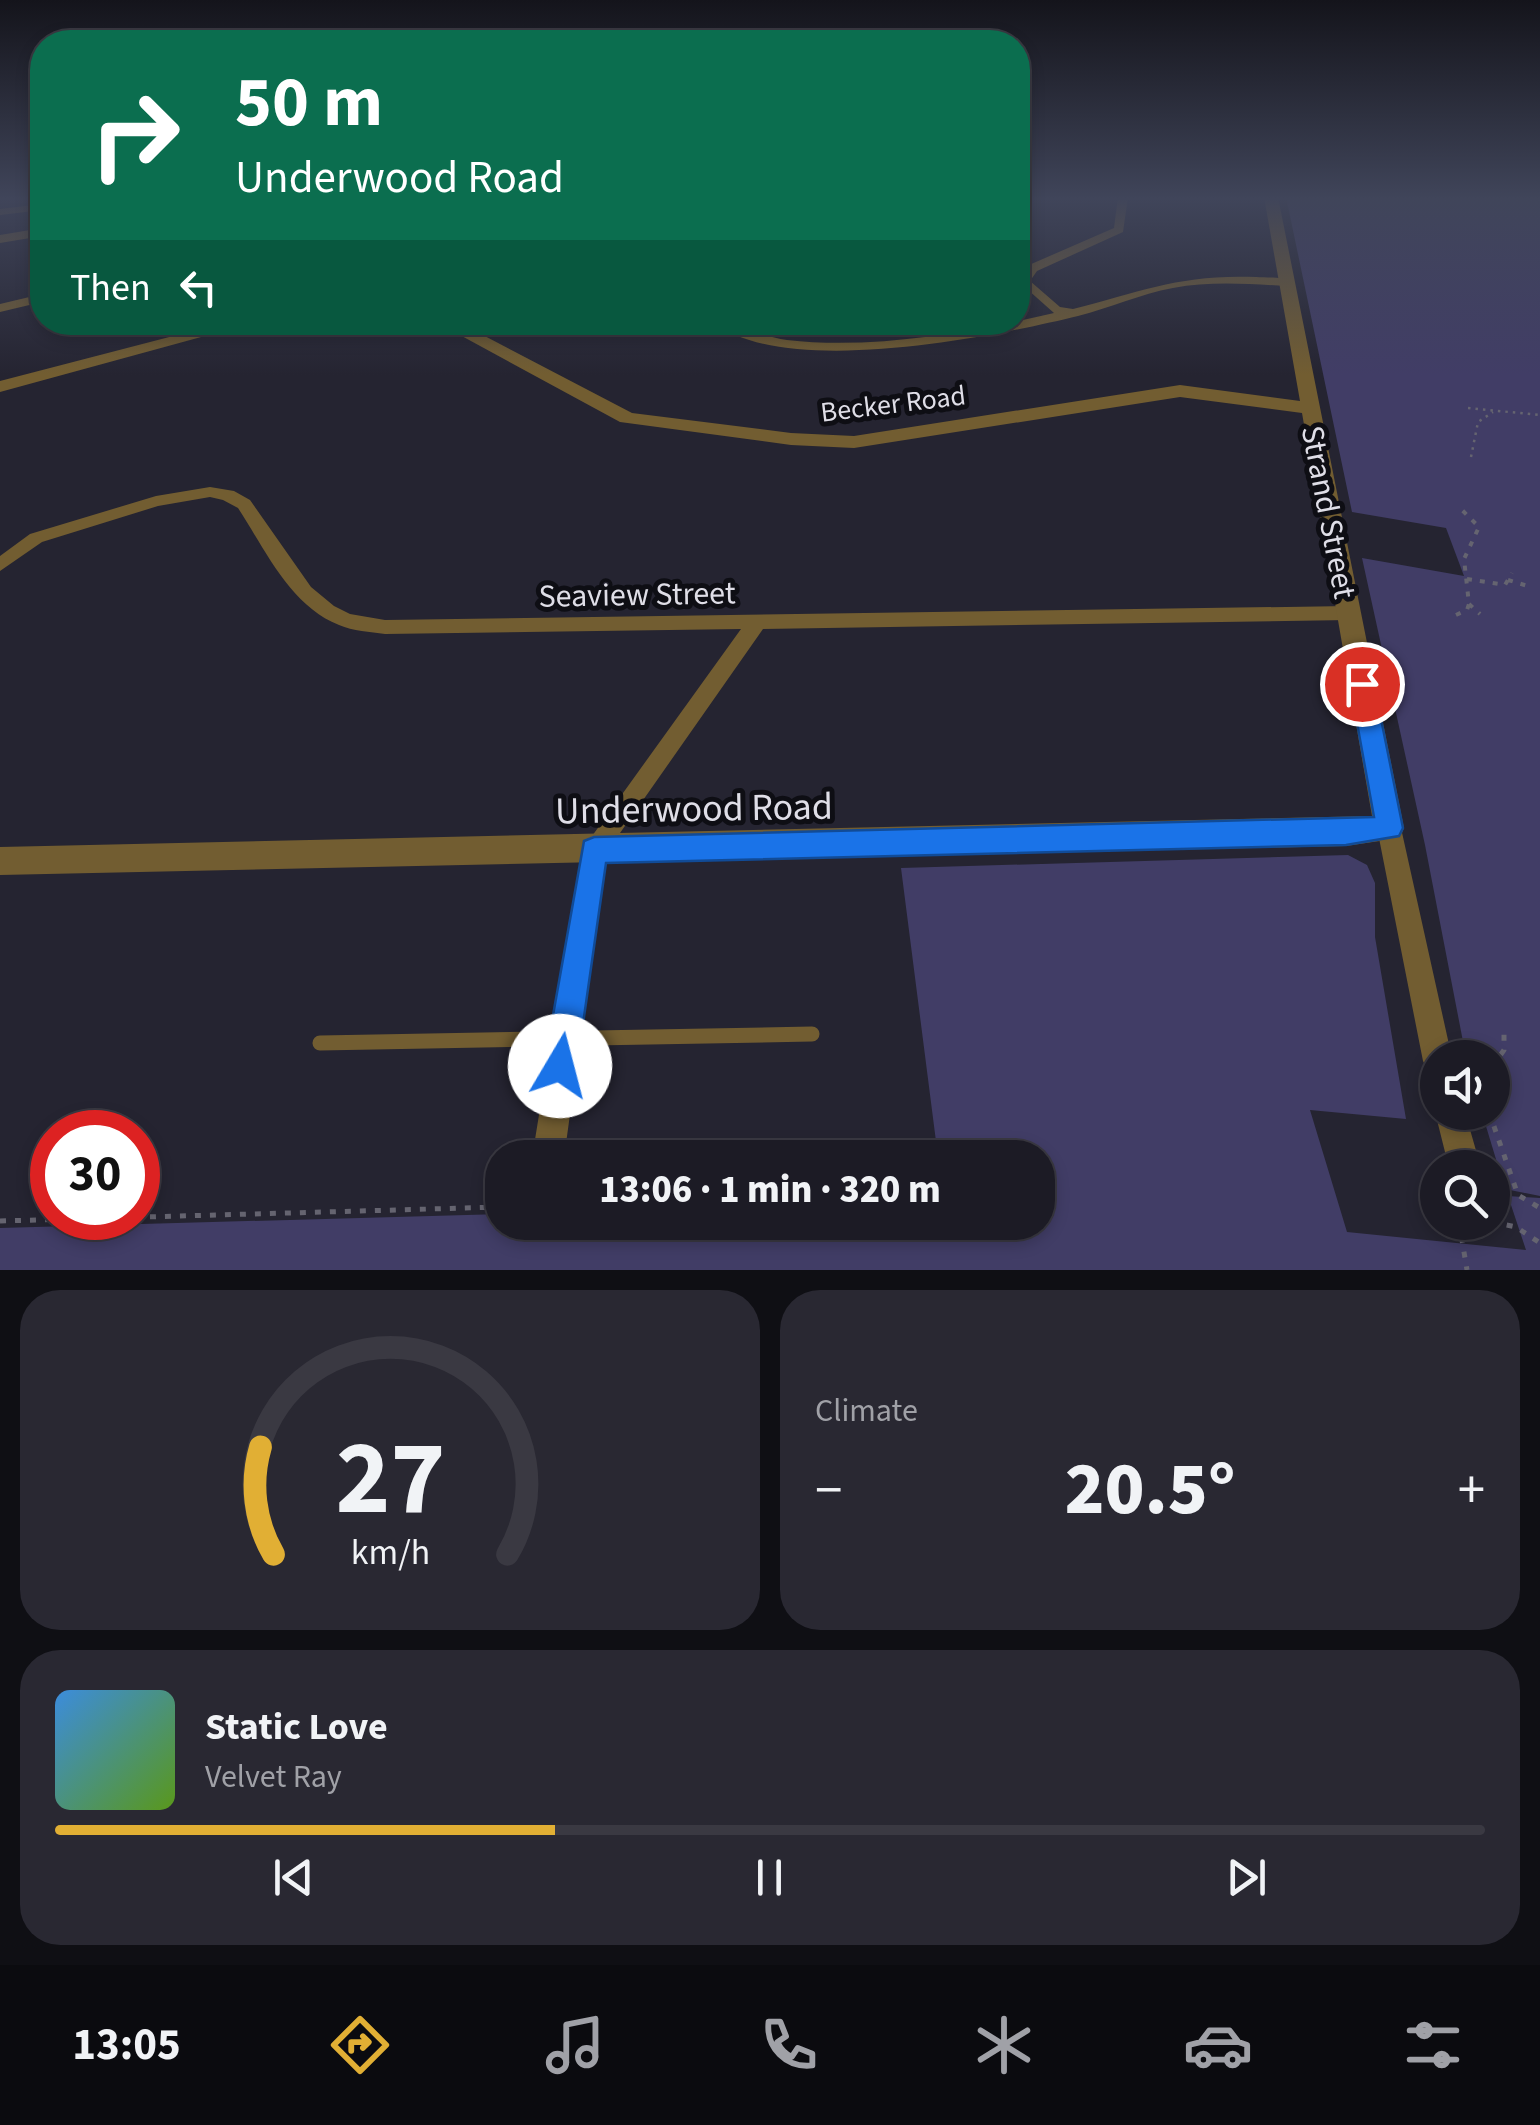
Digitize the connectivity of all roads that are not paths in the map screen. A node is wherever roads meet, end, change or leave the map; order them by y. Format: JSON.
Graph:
{"nodes":[{"id":1,"x":1060,"y":256,"type":"edge"},
{"id":2,"x":1282,"y":256,"type":"edge"},
{"id":3,"x":1030,"y":272,"type":"edge"},
{"id":4,"x":1287,"y":282,"type":"junction"},
{"id":5,"x":1030,"y":289,"type":"edge"},
{"id":6,"x":1042,"y":300,"type":"junction"},
{"id":7,"x":30,"y":301,"type":"edge"},
{"id":8,"x":1030,"y":302,"type":"edge"},
{"id":9,"x":0,"y":308,"type":"edge"},
{"id":10,"x":1076,"y":312,"type":"junction"},
{"id":11,"x":1030,"y":319,"type":"edge"},
{"id":12,"x":199,"y":335,"type":"edge"},
{"id":13,"x":476,"y":335,"type":"edge"},
{"id":14,"x":742,"y":335,"type":"edge"},
{"id":15,"x":929,"y":335,"type":"edge"},
{"id":16,"x":0,"y":388,"type":"edge"},
{"id":17,"x":1309,"y":408,"type":"junction"},
{"id":18,"x":36,"y":538,"type":"junction"},
{"id":19,"x":0,"y":547,"type":"edge"},
{"id":20,"x":0,"y":565,"type":"edge"},
{"id":21,"x":1348,"y":613,"type":"junction"},
{"id":22,"x":756,"y":623,"type":"junction"},
{"id":23,"x":1389,"y":828,"type":"junction"},
{"id":24,"x":594,"y":850,"type":"junction"},
{"id":25,"x":0,"y":861,"type":"edge"},
{"id":26,"x":812,"y":1034,"type":"dead end"},
{"id":27,"x":565,"y":1036,"type":"junction"},
{"id":28,"x":1434,"y":1040,"type":"edge"},
{"id":29,"x":320,"y":1043,"type":"dead end"},
{"id":30,"x":551,"y":1140,"type":"edge"}],
"edges":[{"from":1,"to":3,"type":"street"},
{"from":2,"to":4,"type":"street","name":"Strand Street"},
{"from":4,"to":10,"type":"street"},
{"from":4,"to":17,"type":"street","name":"Strand Street"},
{"from":5,"to":6,"type":"street"},
{"from":6,"to":8,"type":"street"},
{"from":6,"to":10,"type":"street"},
{"from":7,"to":9,"type":"street"},
{"from":10,"to":11,"type":"street"},
{"from":12,"to":16,"type":"street"},
{"from":13,"to":17,"type":"street","name":"Becker Road"},
{"from":14,"to":15,"type":"street"},
{"from":17,"to":21,"type":"street","name":"Strand Street"},
{"from":18,"to":19,"type":"street"},
{"from":18,"to":20,"type":"street","name":"Seaview Street"},
{"from":18,"to":22,"type":"street","name":"Seaview Street"},
{"from":21,"to":22,"type":"street","name":"Seaview Street"},
{"from":21,"to":23,"type":"street","name":"Strand Street"},
{"from":22,"to":24,"type":"street"},
{"from":23,"to":24,"type":"street","name":"Underwood Road"},
{"from":23,"to":28,"type":"street","name":"Strand Street"},
{"from":24,"to":25,"type":"street","name":"Underwood Road"},
{"from":24,"to":27,"type":"street"},
{"from":26,"to":27,"type":"lane"},
{"from":27,"to":29,"type":"lane"},
{"from":27,"to":30,"type":"street"}]}
